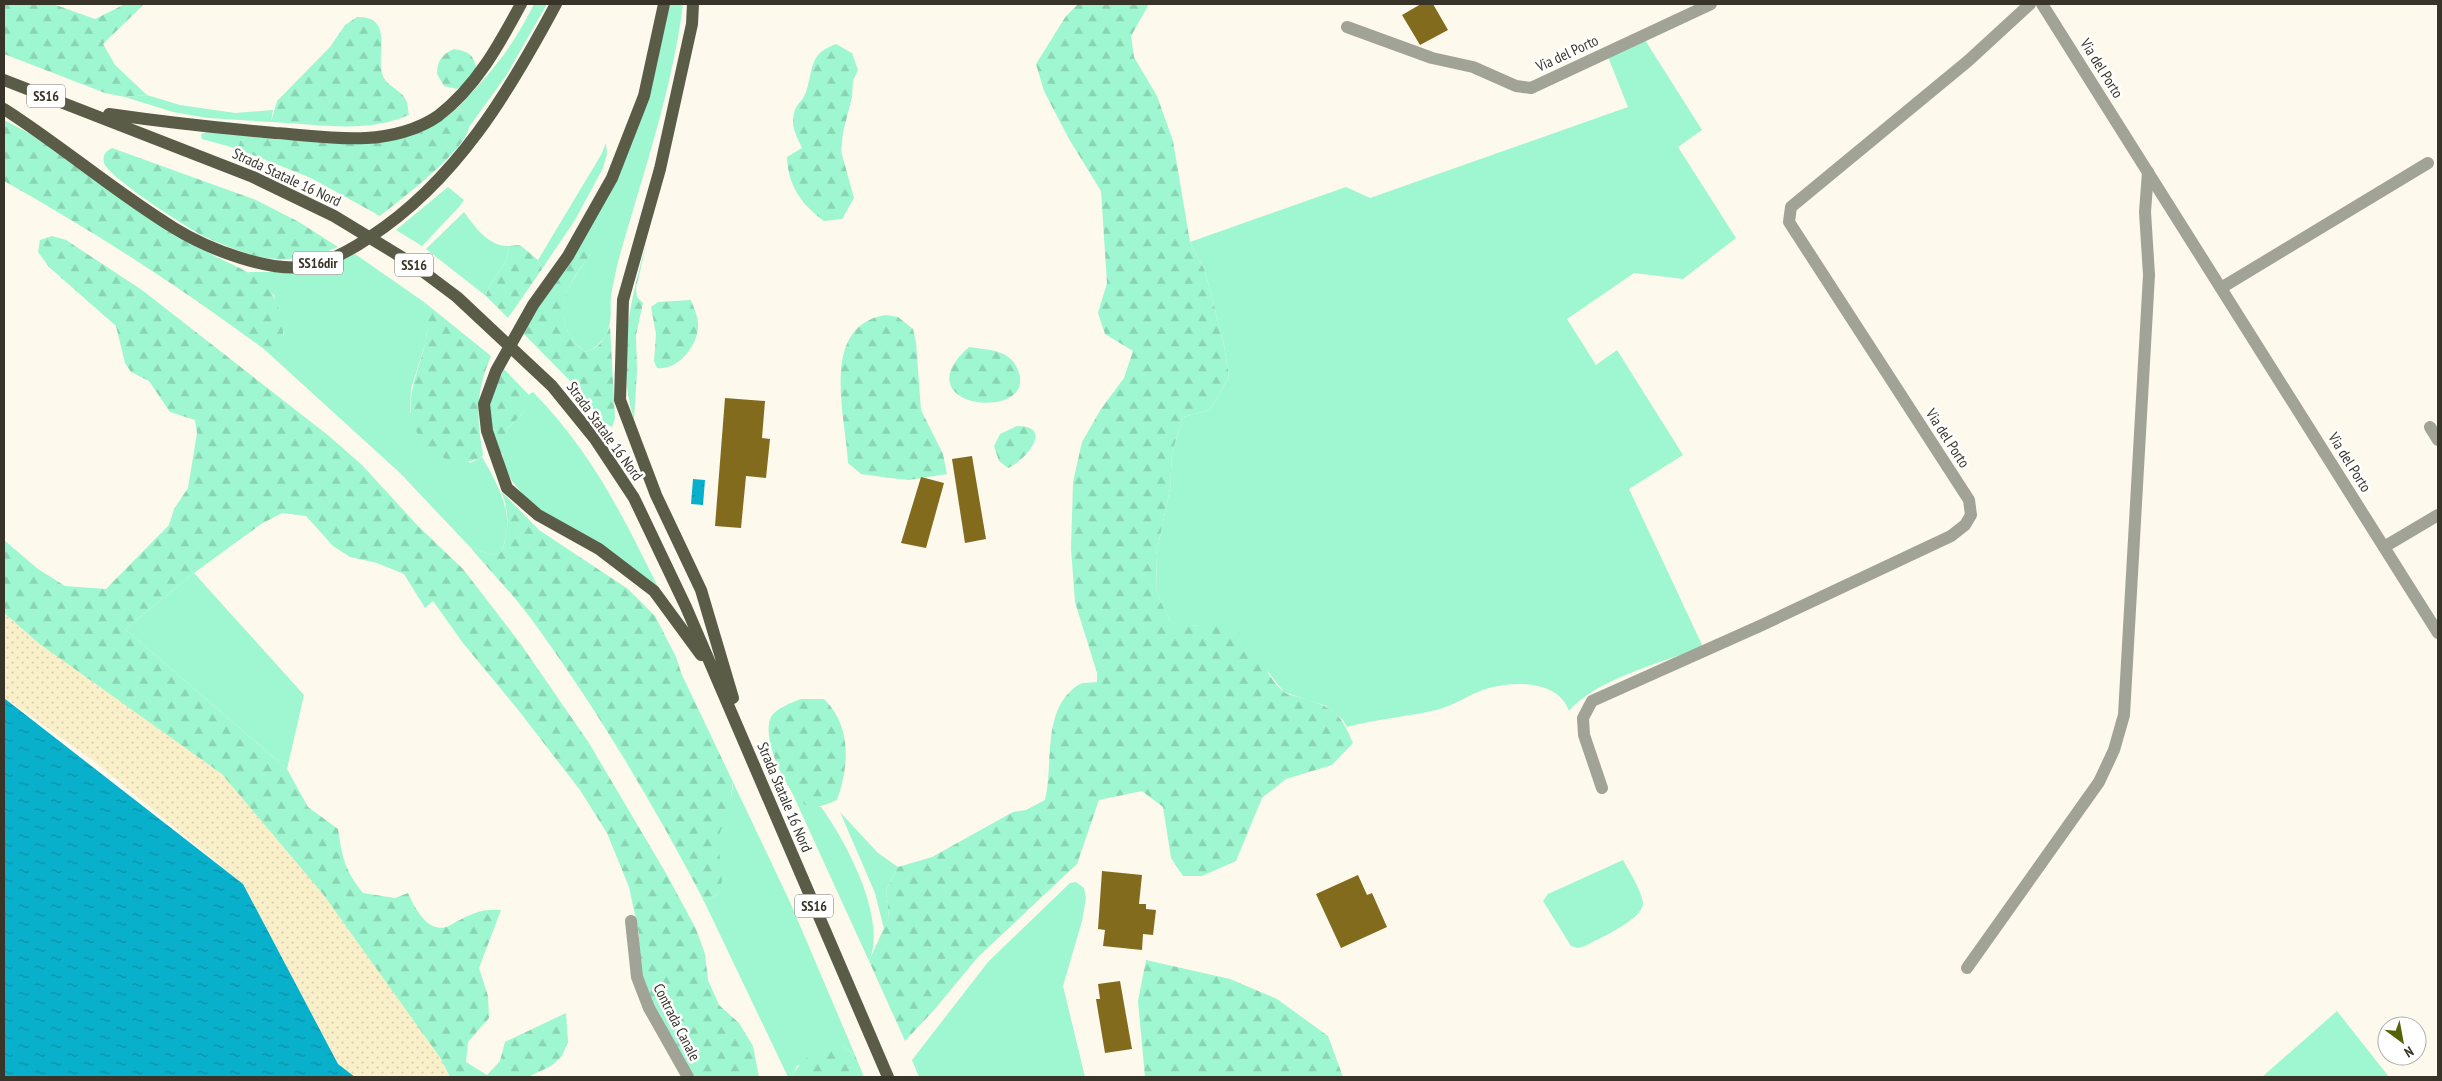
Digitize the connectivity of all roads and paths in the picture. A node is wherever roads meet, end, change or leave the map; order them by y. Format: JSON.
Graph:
{"nodes":[{"id":1,"x":521,"y":4,"type":"edge"},
{"id":2,"x":556,"y":4,"type":"edge"},
{"id":3,"x":664,"y":4,"type":"edge"},
{"id":4,"x":693,"y":4,"type":"edge"},
{"id":5,"x":1711,"y":4,"type":"edge"},
{"id":6,"x":2030,"y":4,"type":"edge"},
{"id":7,"x":2042,"y":4,"type":"edge"},
{"id":8,"x":1348,"y":27,"type":"dead end"},
{"id":9,"x":4,"y":80,"type":"edge"},
{"id":10,"x":4,"y":109,"type":"edge"},
{"id":11,"x":89,"y":112,"type":"junction"},
{"id":12,"x":2428,"y":163,"type":"dead end"},
{"id":13,"x":2148,"y":172,"type":"junction"},
{"id":14,"x":2221,"y":288,"type":"junction"},
{"id":15,"x":2430,"y":427,"type":"dead end"},
{"id":16,"x":2438,"y":440,"type":"edge"},
{"id":17,"x":2438,"y":515,"type":"edge"},
{"id":18,"x":2384,"y":548,"type":"junction"},
{"id":19,"x":2438,"y":633,"type":"edge"},
{"id":20,"x":715,"y":675,"type":"junction"},
{"id":21,"x":750,"y":755,"type":"junction"},
{"id":22,"x":1602,"y":788,"type":"dead end"},
{"id":23,"x":631,"y":921,"type":"dead end"},
{"id":24,"x":1967,"y":968,"type":"dead end"},
{"id":25,"x":688,"y":1077,"type":"edge"},
{"id":26,"x":888,"y":1077,"type":"edge"}],
"edges":[{"from":1,"to":11,"type":"main road"},
{"from":2,"to":10,"type":"main road","number":"SS16dir"},
{"from":3,"to":20,"type":"main road"},
{"from":4,"to":21,"type":"main road"},
{"from":5,"to":8,"type":"street","name":"Via del Porto"},
{"from":6,"to":22,"type":"street","name":"Via del Porto"},
{"from":7,"to":13,"type":"street","name":"Via del Porto"},
{"from":9,"to":11,"type":"main road","name":"Strada Statale 16 Nord","number":"SS16"},
{"from":11,"to":20,"type":"main road","name":"Strada Statale 16 Nord","number":"SS16"},
{"from":12,"to":14,"type":"street"},
{"from":13,"to":14,"type":"street","name":"Via del Porto"},
{"from":13,"to":24,"type":"street"},
{"from":14,"to":18,"type":"street","name":"Via del Porto"},
{"from":15,"to":16,"type":"street"},
{"from":17,"to":18,"type":"street"},
{"from":18,"to":19,"type":"street","name":"Via del Porto"},
{"from":20,"to":21,"type":"main road","name":"Strada Statale 16 Nord","number":"SS16"},
{"from":21,"to":26,"type":"main road","name":"Strada Statale 16 Nord","number":"SS16"},
{"from":23,"to":25,"type":"street","name":"Contrada Canale"}]}
